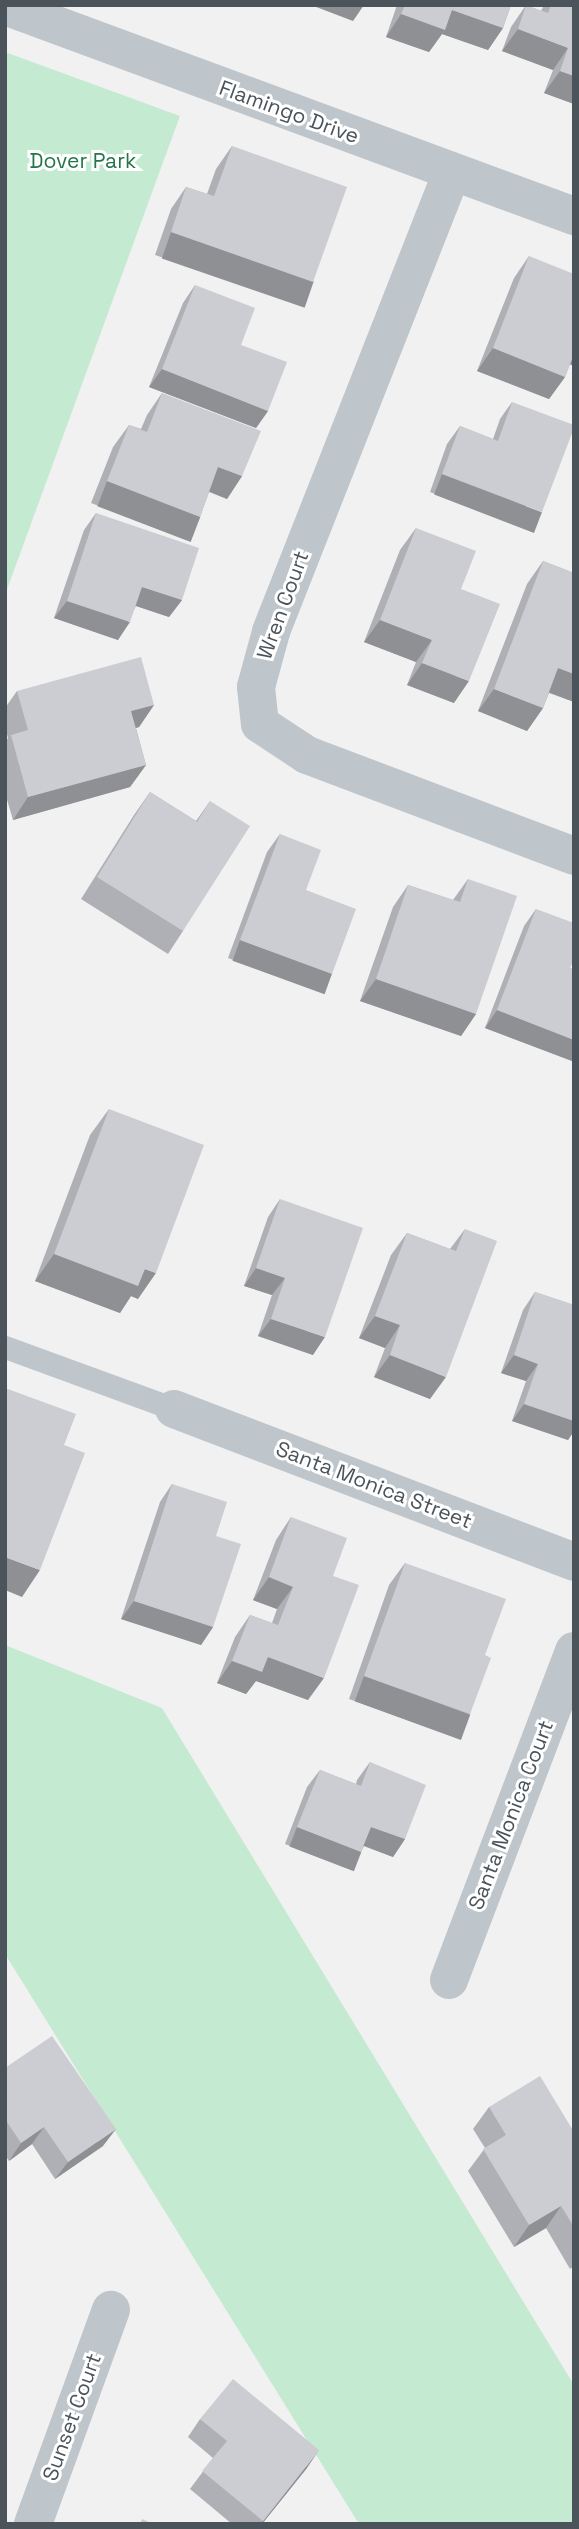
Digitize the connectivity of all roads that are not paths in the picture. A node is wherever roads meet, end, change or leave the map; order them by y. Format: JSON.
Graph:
{"nodes":[{"id":1,"x":5,"y":6,"type":"edge"},
{"id":2,"x":452,"y":172,"type":"junction"},
{"id":3,"x":574,"y":216,"type":"edge"},
{"id":4,"x":574,"y":856,"type":"edge"},
{"id":5,"x":5,"y":1347,"type":"edge"},
{"id":6,"x":174,"y":1409,"type":"joint"},
{"id":7,"x":574,"y":1562,"type":"edge"},
{"id":8,"x":574,"y":1651,"type":"edge"},
{"id":9,"x":449,"y":1980,"type":"dead end"},
{"id":10,"x":111,"y":2311,"type":"dead end"},
{"id":11,"x":33,"y":2524,"type":"edge"}],
"edges":[{"from":1,"to":2,"type":"street","name":"Flamingo Drive"},
{"from":2,"to":3,"type":"street","name":"Flamingo Drive"},
{"from":2,"to":4,"type":"street","name":"Wren Court"},
{"from":5,"to":6,"type":"lane"},
{"from":6,"to":7,"type":"street","name":"Santa Monica Street"},
{"from":8,"to":9,"type":"street","name":"Santa Monica Court"},
{"from":10,"to":11,"type":"street","name":"Sunset Court"}]}
